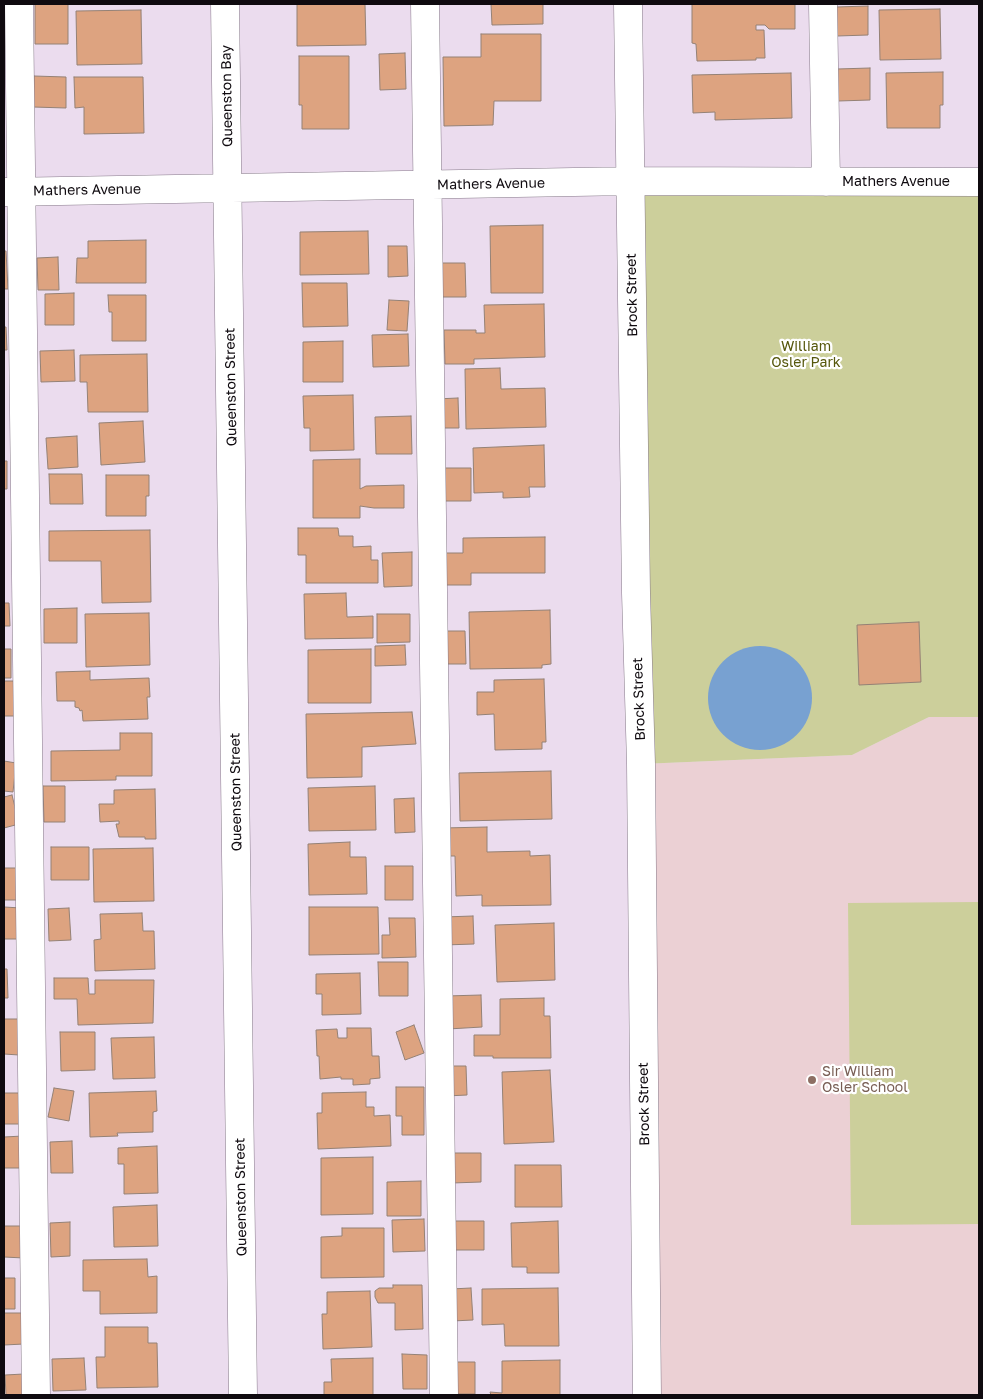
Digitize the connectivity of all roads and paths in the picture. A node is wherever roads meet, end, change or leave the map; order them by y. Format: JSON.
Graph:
{"nodes":[{"id":1,"x":19,"y":4,"type":"edge"},
{"id":2,"x":225,"y":4,"type":"edge"},
{"id":3,"x":425,"y":4,"type":"edge"},
{"id":4,"x":628,"y":4,"type":"edge"},
{"id":5,"x":823,"y":4,"type":"edge"},
{"id":6,"x":631,"y":181,"type":"junction"},
{"id":7,"x":826,"y":182,"type":"junction"},
{"id":8,"x":979,"y":182,"type":"edge"},
{"id":9,"x":428,"y":185,"type":"junction"},
{"id":10,"x":228,"y":188,"type":"junction"},
{"id":11,"x":12,"y":192,"type":"edge"},
{"id":12,"x":36,"y":1395,"type":"edge"},
{"id":13,"x":243,"y":1395,"type":"edge"},
{"id":14,"x":444,"y":1395,"type":"edge"},
{"id":15,"x":647,"y":1395,"type":"edge"}],
"edges":[{"from":1,"to":11,"type":"street"},
{"from":2,"to":10,"type":"street","name":"Queenston Bay"},
{"from":3,"to":9,"type":"street"},
{"from":4,"to":6,"type":"street","name":"Brock Street"},
{"from":5,"to":7,"type":"street"},
{"from":6,"to":7,"type":"street","name":"Mathers Avenue"},
{"from":6,"to":9,"type":"street","name":"Mathers Avenue"},
{"from":6,"to":15,"type":"street","name":"Brock Street"},
{"from":7,"to":8,"type":"street","name":"Mathers Avenue"},
{"from":9,"to":10,"type":"street","name":"Mathers Avenue"},
{"from":9,"to":14,"type":"street"},
{"from":10,"to":11,"type":"street","name":"Mathers Avenue"},
{"from":10,"to":13,"type":"street","name":"Queenston Street"},
{"from":11,"to":12,"type":"street"}]}
